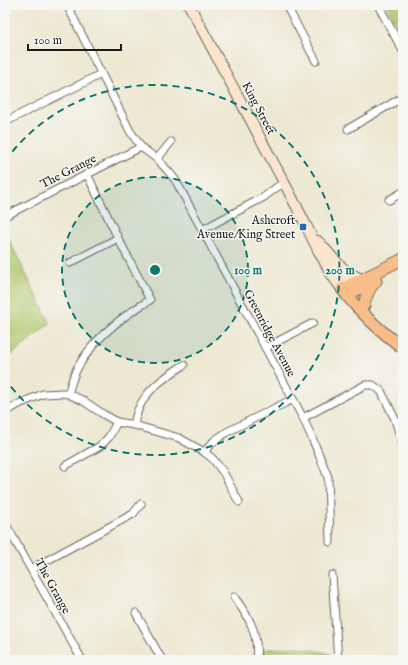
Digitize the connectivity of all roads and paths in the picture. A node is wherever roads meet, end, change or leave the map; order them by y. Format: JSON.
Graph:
{"nodes":[{"id":1,"x":67,"y":5,"type":"edge"},
{"id":2,"x":189,"y":5,"type":"edge"},
{"id":3,"x":286,"y":5,"type":"edge"},
{"id":4,"x":378,"y":5,"type":"edge"},
{"id":5,"x":403,"y":51,"type":"edge"},
{"id":6,"x":316,"y":61,"type":"dead end"},
{"id":7,"x":101,"y":74,"type":"junction"},
{"id":8,"x":403,"y":97,"type":"edge"},
{"id":9,"x":5,"y":122,"type":"edge"},
{"id":10,"x":348,"y":129,"type":"dead end"},
{"id":11,"x":171,"y":142,"type":"dead end"},
{"id":12,"x":141,"y":147,"type":"junction"},
{"id":13,"x":157,"y":159,"type":"junction"},
{"id":14,"x":87,"y":174,"type":"junction"},
{"id":15,"x":286,"y":186,"type":"junction"},
{"id":16,"x":403,"y":192,"type":"edge"},
{"id":17,"x":389,"y":200,"type":"dead end"},
{"id":18,"x":5,"y":216,"type":"edge"},
{"id":19,"x":306,"y":225,"type":"junction"},
{"id":20,"x":202,"y":230,"type":"junction"},
{"id":21,"x":118,"y":238,"type":"junction"},
{"id":22,"x":318,"y":240,"type":"junction"},
{"id":23,"x":403,"y":259,"type":"edge"},
{"id":24,"x":70,"y":263,"type":"dead end"},
{"id":25,"x":403,"y":263,"type":"edge"},
{"id":26,"x":379,"y":278,"type":"junction"},
{"id":27,"x":363,"y":279,"type":"junction"},
{"id":28,"x":348,"y":291,"type":"junction"},
{"id":29,"x":364,"y":305,"type":"junction"},
{"id":30,"x":313,"y":323,"type":"dead end"},
{"id":31,"x":403,"y":340,"type":"edge"},
{"id":32,"x":265,"y":348,"type":"junction"},
{"id":33,"x":403,"y":348,"type":"edge"},
{"id":34,"x":184,"y":364,"type":"dead end"},
{"id":35,"x":68,"y":394,"type":"junction"},
{"id":36,"x":293,"y":399,"type":"junction"},
{"id":37,"x":5,"y":412,"type":"edge"},
{"id":38,"x":303,"y":418,"type":"junction"},
{"id":39,"x":117,"y":422,"type":"junction"},
{"id":40,"x":134,"y":425,"type":"junction"},
{"id":41,"x":403,"y":446,"type":"edge"},
{"id":42,"x":204,"y":452,"type":"junction"},
{"id":43,"x":65,"y":466,"type":"dead end"},
{"id":44,"x":239,"y":502,"type":"dead end"},
{"id":45,"x":141,"y":504,"type":"dead end"},
{"id":46,"x":5,"y":523,"type":"edge"},
{"id":47,"x":330,"y":542,"type":"dead end"},
{"id":48,"x":31,"y":569,"type":"junction"},
{"id":49,"x":332,"y":575,"type":"dead end"},
{"id":50,"x":234,"y":597,"type":"dead end"},
{"id":51,"x":136,"y":613,"type":"dead end"},
{"id":52,"x":82,"y":660,"type":"edge"},
{"id":53,"x":162,"y":660,"type":"edge"},
{"id":54,"x":256,"y":660,"type":"edge"},
{"id":55,"x":338,"y":660,"type":"edge"}],
"edges":[{"from":1,"to":7,"type":"street","name":"Greenridge Avenue"},
{"from":2,"to":15,"type":"main road","name":"King Street"},
{"from":3,"to":6,"type":"street"},
{"from":4,"to":5,"type":"street"},
{"from":7,"to":9,"type":"street"},
{"from":7,"to":12,"type":"street","name":"Greenridge Avenue"},
{"from":8,"to":10,"type":"street"},
{"from":11,"to":13,"type":"street"},
{"from":12,"to":13,"type":"street","name":"Greenridge Avenue"},
{"from":12,"to":14,"type":"street","name":"The Grange"},
{"from":13,"to":20,"type":"street","name":"Greenridge Avenue"},
{"from":14,"to":18,"type":"street","name":"The Grange"},
{"from":14,"to":21,"type":"street"},
{"from":15,"to":19,"type":"main road","name":"King Street"},
{"from":15,"to":20,"type":"street"},
{"from":16,"to":17,"type":"street"},
{"from":19,"to":22,"type":"main road","name":"King Street"},
{"from":19,"to":28,"type":"main road","name":"King Street"},
{"from":20,"to":32,"type":"street","name":"Greenridge Avenue"},
{"from":21,"to":24,"type":"street"},
{"from":21,"to":35,"type":"street"},
{"from":22,"to":27,"type":"main road"},
{"from":22,"to":28,"type":"main road","name":"King Street"},
{"from":23,"to":27,"type":"main road"},
{"from":25,"to":26,"type":"main road"},
{"from":26,"to":28,"type":"main road"},
{"from":26,"to":29,"type":"main road"},
{"from":27,"to":28,"type":"main road"},
{"from":28,"to":29,"type":"main road","name":"King Street"},
{"from":28,"to":33,"type":"main road","name":"King Street"},
{"from":29,"to":31,"type":"main road","name":"King Street"},
{"from":30,"to":32,"type":"street"},
{"from":32,"to":36,"type":"street","name":"Greenridge Avenue"},
{"from":34,"to":40,"type":"street"},
{"from":35,"to":37,"type":"street"},
{"from":35,"to":39,"type":"street"},
{"from":36,"to":38,"type":"street","name":"Greenridge Avenue"},
{"from":36,"to":42,"type":"street"},
{"from":38,"to":41,"type":"street"},
{"from":38,"to":47,"type":"street","name":"Greenridge Avenue"},
{"from":39,"to":40,"type":"street"},
{"from":39,"to":43,"type":"street"},
{"from":40,"to":42,"type":"street"},
{"from":42,"to":44,"type":"street"},
{"from":45,"to":48,"type":"street"},
{"from":46,"to":48,"type":"street","name":"The Grange"},
{"from":48,"to":52,"type":"street","name":"The Grange"},
{"from":49,"to":55,"type":"street"},
{"from":50,"to":54,"type":"street"},
{"from":51,"to":53,"type":"street"}]}
